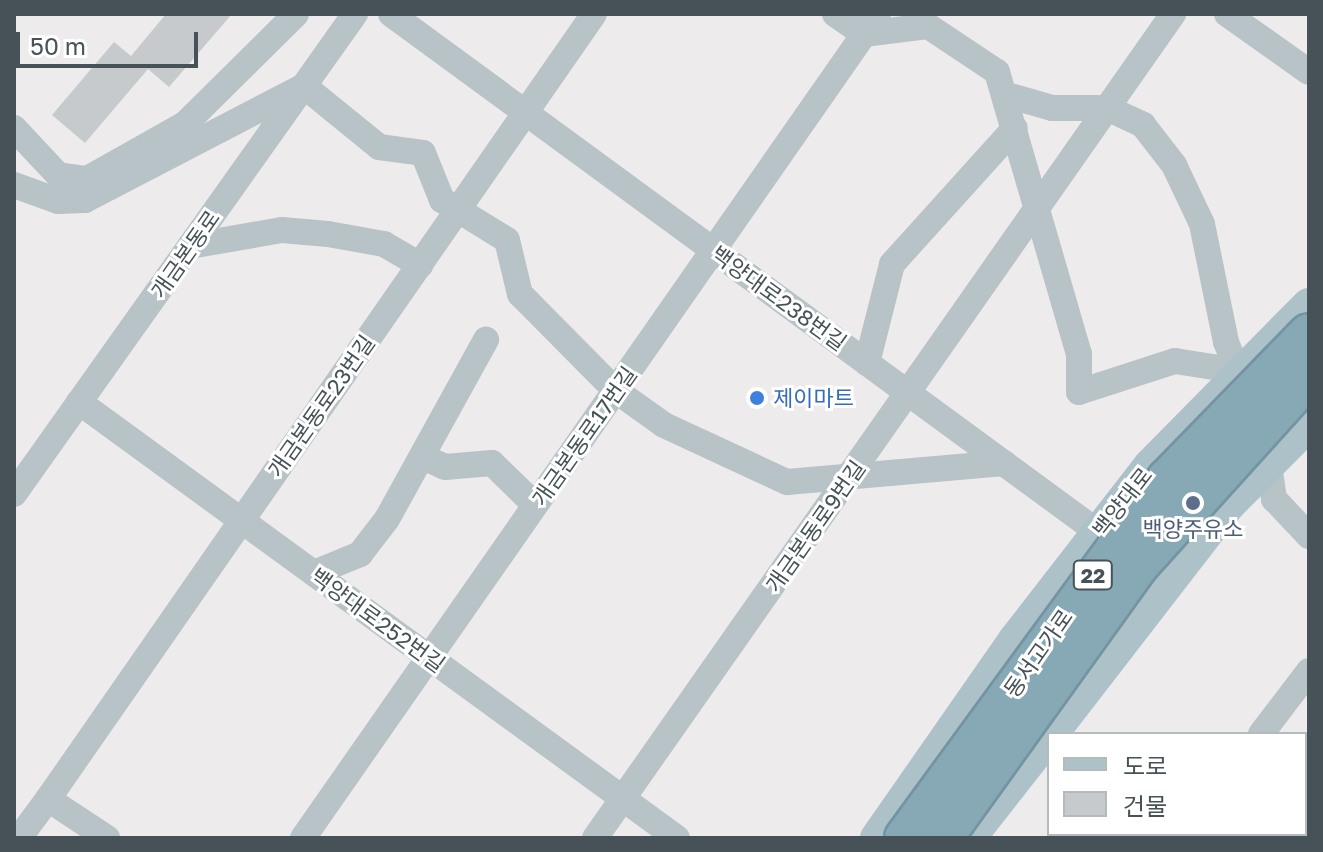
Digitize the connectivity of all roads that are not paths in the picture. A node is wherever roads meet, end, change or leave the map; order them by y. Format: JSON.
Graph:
{"nodes":[{"id":1,"x":296,"y":14,"type":"edge"},
{"id":2,"x":355,"y":14,"type":"edge"},
{"id":3,"x":391,"y":14,"type":"edge"},
{"id":4,"x":594,"y":14,"type":"edge"},
{"id":5,"x":835,"y":14,"type":"edge"},
{"id":6,"x":1173,"y":14,"type":"edge"},
{"id":7,"x":1227,"y":14,"type":"edge"},
{"id":8,"x":871,"y":24,"type":"edge"},
{"id":9,"x":1309,"y":72,"type":"edge"},
{"id":10,"x":304,"y":86,"type":"junction"},
{"id":11,"x":1007,"y":95,"type":"junction"},
{"id":12,"x":1107,"y":108,"type":"junction"},
{"id":13,"x":526,"y":113,"type":"junction"},
{"id":14,"x":14,"y":128,"type":"edge"},
{"id":15,"x":1015,"y":128,"type":"junction"},
{"id":16,"x":14,"y":185,"type":"edge"},
{"id":17,"x":460,"y":207,"type":"junction"},
{"id":18,"x":1034,"y":213,"type":"junction"},
{"id":19,"x":190,"y":246,"type":"junction"},
{"id":20,"x":713,"y":250,"type":"junction"},
{"id":21,"x":420,"y":265,"type":"junction"},
{"id":22,"x":1309,"y":305,"type":"edge"},
{"id":23,"x":1309,"y":334,"type":"edge"},
{"id":24,"x":486,"y":340,"type":"dead end"},
{"id":25,"x":867,"y":363,"type":"junction"},
{"id":26,"x":1238,"y":371,"type":"junction"},
{"id":27,"x":1309,"y":376,"type":"edge"},
{"id":28,"x":615,"y":390,"type":"junction"},
{"id":29,"x":909,"y":393,"type":"junction"},
{"id":30,"x":79,"y":402,"type":"junction"},
{"id":31,"x":1309,"y":424,"type":"edge"},
{"id":32,"x":425,"y":458,"type":"junction"},
{"id":33,"x":1271,"y":461,"type":"junction"},
{"id":34,"x":1004,"y":463,"type":"junction"},
{"id":35,"x":849,"y":478,"type":"junction"},
{"id":36,"x":14,"y":494,"type":"edge"},
{"id":37,"x":535,"y":505,"type":"junction"},
{"id":38,"x":241,"y":520,"type":"junction"},
{"id":39,"x":1099,"y":532,"type":"junction"},
{"id":40,"x":1309,"y":536,"type":"edge"},
{"id":41,"x":314,"y":573,"type":"junction"},
{"id":42,"x":1167,"y":582,"type":"junction"},
{"id":43,"x":1015,"y":640,"type":"junction"},
{"id":44,"x":429,"y":657,"type":"junction"},
{"id":45,"x":1309,"y":671,"type":"edge"},
{"id":46,"x":1080,"y":697,"type":"junction"},
{"id":47,"x":1052,"y":732,"type":"edge"},
{"id":48,"x":1263,"y":732,"type":"edge"},
{"id":49,"x":1047,"y":739,"type":"edge"},
{"id":50,"x":622,"y":798,"type":"junction"},
{"id":51,"x":48,"y":799,"type":"junction"},
{"id":52,"x":20,"y":828,"type":"edge"},
{"id":53,"x":107,"y":838,"type":"edge"},
{"id":54,"x":303,"y":838,"type":"edge"},
{"id":55,"x":595,"y":838,"type":"edge"},
{"id":56,"x":677,"y":838,"type":"edge"},
{"id":57,"x":877,"y":838,"type":"edge"},
{"id":58,"x":905,"y":838,"type":"edge"},
{"id":59,"x":942,"y":838,"type":"edge"},
{"id":60,"x":969,"y":838,"type":"edge"}],
"edges":[{"from":1,"to":14,"type":"street"},
{"from":2,"to":10,"type":"street","name":"개금본동로"},
{"from":3,"to":13,"type":"street","name":"백양대로238번길"},
{"from":4,"to":13,"type":"street","name":"개금본동로23번길"},
{"from":5,"to":8,"type":"street"},
{"from":6,"to":12,"type":"street","name":"개금본동로9번길"},
{"from":7,"to":9,"type":"street"},
{"from":8,"to":11,"type":"street"},
{"from":8,"to":20,"type":"street","name":"개금본동로17번길"},
{"from":10,"to":16,"type":"street"},
{"from":10,"to":17,"type":"street"},
{"from":10,"to":19,"type":"street","name":"개금본동로"},
{"from":11,"to":12,"type":"street"},
{"from":11,"to":15,"type":"street"},
{"from":12,"to":18,"type":"street","name":"개금본동로9번길"},
{"from":12,"to":26,"type":"street"},
{"from":13,"to":17,"type":"street","name":"개금본동로23번길"},
{"from":13,"to":20,"type":"street","name":"백양대로238번길"},
{"from":15,"to":18,"type":"street"},
{"from":15,"to":25,"type":"street"},
{"from":17,"to":21,"type":"street","name":"개금본동로23번길"},
{"from":17,"to":28,"type":"street"},
{"from":18,"to":26,"type":"street"},
{"from":18,"to":29,"type":"street","name":"개금본동로9번길"},
{"from":19,"to":21,"type":"street"},
{"from":19,"to":30,"type":"street","name":"개금본동로"},
{"from":20,"to":25,"type":"street","name":"백양대로238번길"},
{"from":20,"to":28,"type":"street","name":"개금본동로17번길"},
{"from":21,"to":38,"type":"street","name":"개금본동로23번길"},
{"from":22,"to":26,"type":"main road","name":"백양대로"},
{"from":23,"to":58,"type":"highway","name":"동서고가로","number":"22","bridge":true},
{"from":24,"to":32,"type":"street"},
{"from":25,"to":29,"type":"street","name":"백양대로238번길"},
{"from":26,"to":33,"type":"street"},
{"from":26,"to":39,"type":"main road","name":"백양대로"},
{"from":27,"to":59,"type":"highway","name":"동서고가로","number":"22","bridge":true},
{"from":28,"to":35,"type":"street"},
{"from":28,"to":37,"type":"street","name":"개금본동로17번길"},
{"from":29,"to":34,"type":"street","name":"백양대로238번길"},
{"from":29,"to":35,"type":"street","name":"개금본동로9번길"},
{"from":30,"to":36,"type":"street","name":"개금본동로"},
{"from":30,"to":38,"type":"street","name":"백양대로252번길"},
{"from":31,"to":33,"type":"main road"},
{"from":32,"to":37,"type":"street"},
{"from":32,"to":41,"type":"street"},
{"from":33,"to":40,"type":"street"},
{"from":33,"to":42,"type":"main road"},
{"from":34,"to":35,"type":"street"},
{"from":34,"to":39,"type":"street","name":"백양대로238번길"},
{"from":35,"to":50,"type":"street","name":"개금본동로9번길"},
{"from":37,"to":44,"type":"street","name":"개금본동로17번길"},
{"from":38,"to":41,"type":"street","name":"백양대로252번길"},
{"from":38,"to":51,"type":"street","name":"개금본동로23번길"},
{"from":39,"to":42,"type":"street","name":"백양대로238번길"},
{"from":39,"to":43,"type":"main road","name":"백양대로"},
{"from":41,"to":44,"type":"street","name":"백양대로252번길"},
{"from":42,"to":46,"type":"main road"},
{"from":43,"to":46,"type":"main road"},
{"from":43,"to":57,"type":"main road","name":"백양대로"},
{"from":44,"to":50,"type":"street","name":"백양대로252번길"},
{"from":44,"to":54,"type":"street","name":"개금본동로17번길"},
{"from":45,"to":48,"type":"street"},
{"from":46,"to":47,"type":"main road"},
{"from":49,"to":60,"type":"main road"},
{"from":50,"to":55,"type":"street","name":"개금본동로9번길"},
{"from":50,"to":56,"type":"street","name":"백양대로252번길"},
{"from":51,"to":52,"type":"street","name":"개금본동로23번길"},
{"from":51,"to":53,"type":"street"}]}
